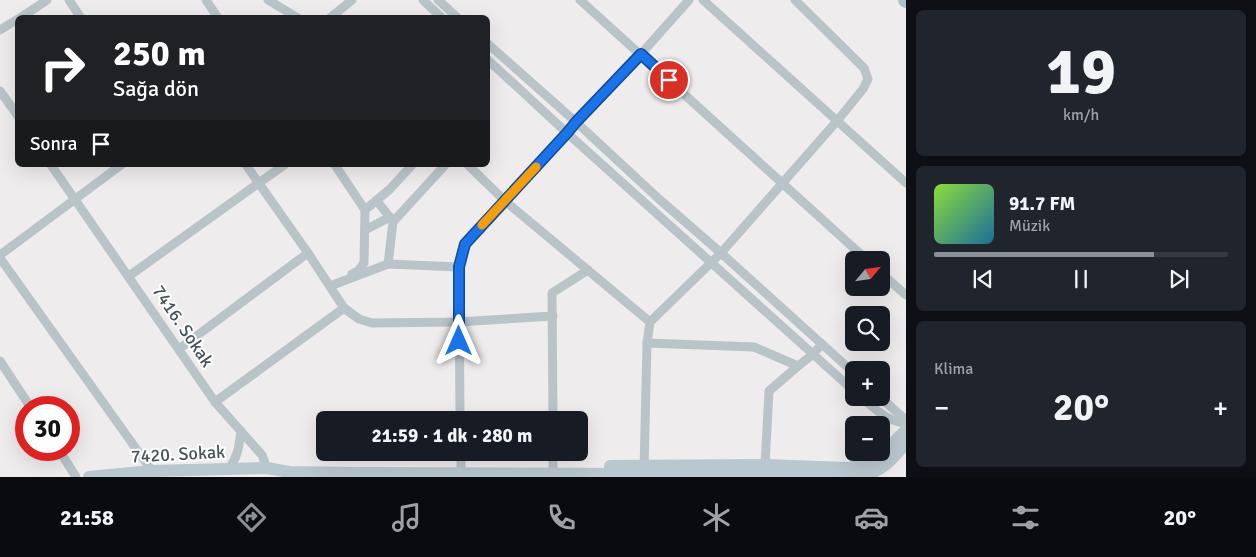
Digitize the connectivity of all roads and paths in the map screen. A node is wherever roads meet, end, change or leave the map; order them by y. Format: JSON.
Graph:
{"nodes":[{"id":1,"x":47,"y":0,"type":"edge"},
{"id":2,"x":69,"y":0,"type":"edge"},
{"id":3,"x":206,"y":0,"type":"edge"},
{"id":4,"x":268,"y":0,"type":"edge"},
{"id":5,"x":352,"y":0,"type":"edge"},
{"id":6,"x":423,"y":0,"type":"edge"},
{"id":7,"x":438,"y":0,"type":"edge"},
{"id":8,"x":580,"y":0,"type":"edge"},
{"id":9,"x":689,"y":0,"type":"edge"},
{"id":10,"x":703,"y":0,"type":"edge"},
{"id":11,"x":794,"y":0,"type":"edge"},
{"id":12,"x":24,"y":15,"type":"edge"},
{"id":13,"x":80,"y":15,"type":"edge"},
{"id":14,"x":216,"y":15,"type":"edge"},
{"id":15,"x":293,"y":15,"type":"edge"},
{"id":16,"x":334,"y":15,"type":"edge"},
{"id":17,"x":439,"y":15,"type":"edge"},
{"id":18,"x":455,"y":15,"type":"edge"},
{"id":19,"x":15,"y":21,"type":"edge"},
{"id":20,"x":0,"y":30,"type":"edge"},
{"id":21,"x":490,"y":46,"type":"edge"},
{"id":22,"x":641,"y":54,"type":"junction"},
{"id":23,"x":490,"y":62,"type":"edge"},
{"id":24,"x":0,"y":91,"type":"edge"},
{"id":25,"x":15,"y":112,"type":"edge"},
{"id":26,"x":837,"y":121,"type":"junction"},
{"id":27,"x":576,"y":122,"type":"junction"},
{"id":28,"x":567,"y":133,"type":"junction"},
{"id":29,"x":52,"y":167,"type":"edge"},
{"id":30,"x":117,"y":167,"type":"edge"},
{"id":31,"x":247,"y":167,"type":"edge"},
{"id":32,"x":281,"y":167,"type":"edge"},
{"id":33,"x":336,"y":167,"type":"edge"},
{"id":34,"x":410,"y":167,"type":"edge"},
{"id":35,"x":443,"y":167,"type":"edge"},
{"id":36,"x":470,"y":167,"type":"edge"},
{"id":37,"x":258,"y":183,"type":"junction"},
{"id":38,"x":782,"y":183,"type":"junction"},
{"id":39,"x":906,"y":183,"type":"edge"},
{"id":40,"x":74,"y":200,"type":"junction"},
{"id":41,"x":377,"y":201,"type":"junction"},
{"id":42,"x":505,"y":201,"type":"junction"},
{"id":43,"x":365,"y":210,"type":"junction"},
{"id":44,"x":392,"y":220,"type":"junction"},
{"id":45,"x":365,"y":230,"type":"junction"},
{"id":46,"x":857,"y":251,"type":"edge"},
{"id":47,"x":308,"y":253,"type":"junction"},
{"id":48,"x":721,"y":253,"type":"junction"},
{"id":49,"x":0,"y":256,"type":"edge"},
{"id":50,"x":711,"y":263,"type":"junction"},
{"id":51,"x":388,"y":264,"type":"junction"},
{"id":52,"x":459,"y":267,"type":"junction"},
{"id":53,"x":588,"y":270,"type":"junction"},
{"id":54,"x":129,"y":276,"type":"junction"},
{"id":55,"x":890,"y":281,"type":"edge"},
{"id":56,"x":330,"y":286,"type":"junction"},
{"id":57,"x":906,"y":295,"type":"edge"},
{"id":58,"x":344,"y":308,"type":"junction"},
{"id":59,"x":553,"y":316,"type":"junction"},
{"id":60,"x":458,"y":322,"type":"junction"},
{"id":61,"x":650,"y":322,"type":"junction"},
{"id":62,"x":647,"y":343,"type":"junction"},
{"id":63,"x":822,"y":344,"type":"junction"},
{"id":64,"x":179,"y":349,"type":"junction"},
{"id":65,"x":812,"y":355,"type":"junction"},
{"id":66,"x":0,"y":361,"type":"edge"},
{"id":67,"x":845,"y":365,"type":"edge"},
{"id":68,"x":798,"y":366,"type":"junction"},
{"id":69,"x":845,"y":383,"type":"edge"},
{"id":70,"x":22,"y":396,"type":"edge"},
{"id":71,"x":215,"y":402,"type":"junction"},
{"id":72,"x":872,"y":406,"type":"edge"},
{"id":73,"x":889,"y":406,"type":"edge"},
{"id":74,"x":460,"y":411,"type":"edge"},
{"id":75,"x":553,"y":411,"type":"edge"},
{"id":76,"x":906,"y":422,"type":"edge"},
{"id":77,"x":906,"y":430,"type":"edge"},
{"id":78,"x":241,"y":432,"type":"junction"},
{"id":79,"x":906,"y":443,"type":"edge"},
{"id":80,"x":66,"y":461,"type":"edge"},
{"id":81,"x":765,"y":465,"type":"junction"},
{"id":82,"x":268,"y":468,"type":"junction"},
{"id":83,"x":228,"y":469,"type":"junction"},
{"id":84,"x":152,"y":471,"type":"junction"},
{"id":85,"x":461,"y":472,"type":"edge"},
{"id":86,"x":644,"y":472,"type":"edge"},
{"id":87,"x":553,"y":473,"type":"edge"},
{"id":88,"x":737,"y":476,"type":"edge"},
{"id":89,"x":825,"y":476,"type":"edge"},
{"id":90,"x":873,"y":476,"type":"edge"},
{"id":91,"x":76,"y":477,"type":"edge"},
{"id":92,"x":89,"y":477,"type":"edge"}],
"edges":[{"from":1,"to":12,"type":"street"},
{"from":2,"to":13,"type":"street"},
{"from":3,"to":14,"type":"street"},
{"from":4,"to":15,"type":"street"},
{"from":5,"to":16,"type":"street"},
{"from":6,"to":17,"type":"street"},
{"from":7,"to":18,"type":"street"},
{"from":8,"to":22,"type":"street"},
{"from":9,"to":22,"type":"street"},
{"from":10,"to":26,"type":"street"},
{"from":11,"to":26,"type":"street"},
{"from":19,"to":20,"type":"street"},
{"from":21,"to":27,"type":"street"},
{"from":22,"to":27,"type":"street"},
{"from":22,"to":38,"type":"street"},
{"from":23,"to":28,"type":"street"},
{"from":24,"to":25,"type":"street"},
{"from":26,"to":38,"type":"street"},
{"from":26,"to":39,"type":"street"},
{"from":27,"to":28,"type":"street"},
{"from":27,"to":48,"type":"street"},
{"from":28,"to":42,"type":"street"},
{"from":28,"to":50,"type":"street"},
{"from":29,"to":40,"type":"street","name":"7416. Sokak"},
{"from":30,"to":40,"type":"street"},
{"from":31,"to":37,"type":"street"},
{"from":32,"to":37,"type":"street"},
{"from":33,"to":43,"type":"street"},
{"from":34,"to":41,"type":"street"},
{"from":35,"to":44,"type":"street"},
{"from":36,"to":42,"type":"street"},
{"from":37,"to":47,"type":"street"},
{"from":37,"to":54,"type":"street"},
{"from":38,"to":46,"type":"street"},
{"from":38,"to":48,"type":"street"},
{"from":40,"to":49,"type":"street"},
{"from":40,"to":54,"type":"street","name":"7416. Sokak"},
{"from":41,"to":43,"type":"street"},
{"from":41,"to":44,"type":"street"},
{"from":42,"to":52,"type":"street"},
{"from":42,"to":53,"type":"street"},
{"from":43,"to":45,"type":"street"},
{"from":44,"to":45,"type":"street"},
{"from":44,"to":51,"type":"street"},
{"from":45,"to":56,"type":"street"},
{"from":47,"to":56,"type":"street"},
{"from":47,"to":64,"type":"street"},
{"from":48,"to":50,"type":"street"},
{"from":48,"to":63,"type":"street"},
{"from":49,"to":84,"type":"street"},
{"from":50,"to":61,"type":"street"},
{"from":50,"to":65,"type":"street"},
{"from":51,"to":52,"type":"street"},
{"from":51,"to":56,"type":"street"},
{"from":52,"to":60,"type":"street"},
{"from":53,"to":59,"type":"street"},
{"from":53,"to":61,"type":"street"},
{"from":54,"to":64,"type":"street","name":"7416. Sokak"},
{"from":55,"to":57,"type":"street"},
{"from":56,"to":58,"type":"street"},
{"from":58,"to":60,"type":"street"},
{"from":58,"to":71,"type":"street"},
{"from":59,"to":60,"type":"street"},
{"from":59,"to":75,"type":"street"},
{"from":60,"to":74,"type":"street"},
{"from":61,"to":62,"type":"street"},
{"from":62,"to":68,"type":"street"},
{"from":62,"to":86,"type":"street"},
{"from":63,"to":65,"type":"street"},
{"from":63,"to":67,"type":"street"},
{"from":64,"to":71,"type":"street","name":"7416. Sokak"},
{"from":65,"to":68,"type":"street"},
{"from":65,"to":69,"type":"street"},
{"from":66,"to":70,"type":"street"},
{"from":68,"to":81,"type":"street"},
{"from":71,"to":78,"type":"street","name":"7416. Sokak"},
{"from":72,"to":76,"type":"street"},
{"from":73,"to":76,"type":"street"},
{"from":77,"to":81,"type":"street"},
{"from":78,"to":82,"type":"street","name":"7416. Sokak"},
{"from":78,"to":83,"type":"street"},
{"from":79,"to":90,"type":"street"},
{"from":80,"to":91,"type":"street"},
{"from":81,"to":86,"type":"street"},
{"from":82,"to":83,"type":"street","name":"7420. Sokak"},
{"from":82,"to":85,"type":"street","name":"7420. Sokak"},
{"from":83,"to":84,"type":"street","name":"7420. Sokak"},
{"from":84,"to":92,"type":"street","name":"7420. Sokak"},
{"from":85,"to":87,"type":"street","name":"7420. Sokak"},
{"from":86,"to":87,"type":"street","name":"7420. Sokak"},
{"from":86,"to":88,"type":"street"},
{"from":88,"to":89,"type":"street"},
{"from":89,"to":90,"type":"street"}]}
